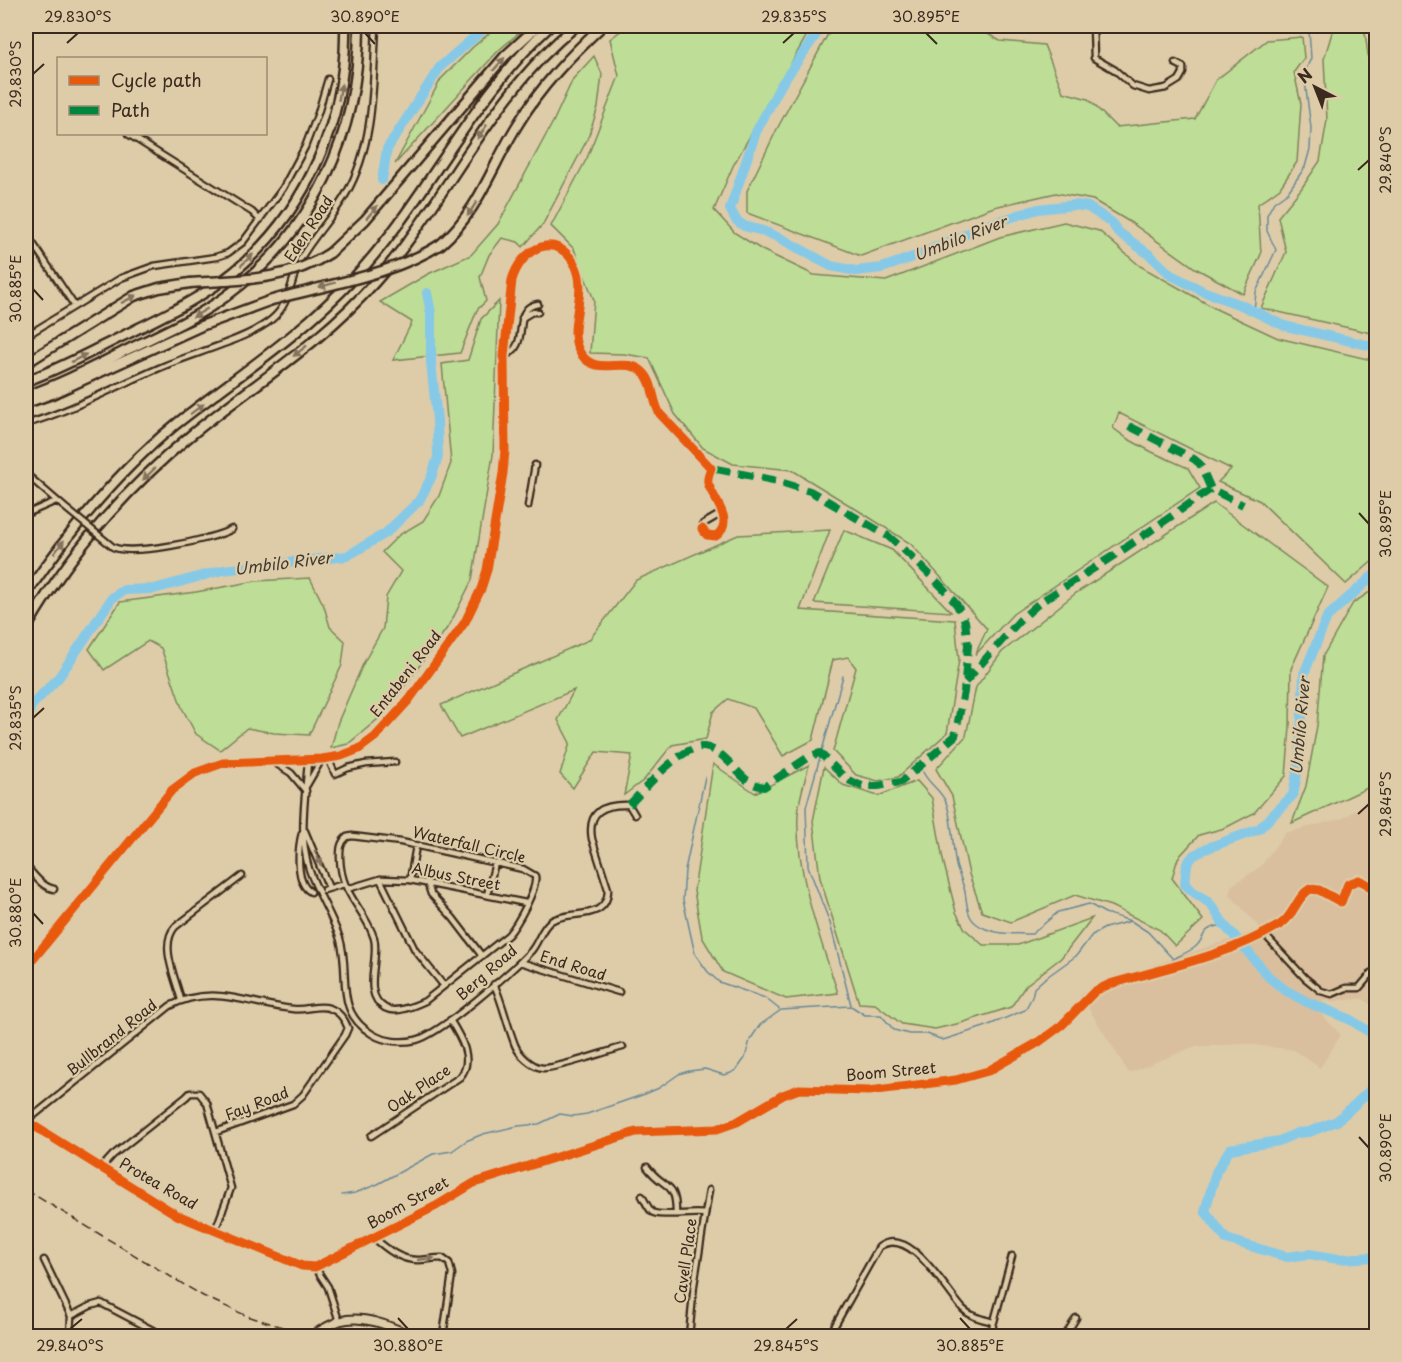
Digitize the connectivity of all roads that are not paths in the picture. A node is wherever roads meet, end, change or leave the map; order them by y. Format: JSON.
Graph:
{"nodes":[{"id":1,"x":345,"y":26,"type":"edge"},
{"id":2,"x":359,"y":26,"type":"edge"},
{"id":3,"x":376,"y":26,"type":"edge"},
{"id":4,"x":538,"y":26,"type":"edge"},
{"id":5,"x":550,"y":26,"type":"edge"},
{"id":6,"x":576,"y":26,"type":"edge"},
{"id":7,"x":602,"y":26,"type":"edge"},
{"id":8,"x":1093,"y":26,"type":"edge"},
{"id":9,"x":1175,"y":63,"type":"dead end"},
{"id":10,"x":327,"y":79,"type":"dead end"},
{"id":11,"x":130,"y":135,"type":"edge"},
{"id":12,"x":260,"y":220,"type":"junction"},
{"id":13,"x":26,"y":233,"type":"edge"},
{"id":14,"x":538,"y":304,"type":"dead end"},
{"id":15,"x":74,"y":305,"type":"junction"},
{"id":16,"x":538,"y":312,"type":"dead end"},
{"id":17,"x":522,"y":318,"type":"junction"},
{"id":18,"x":26,"y":336,"type":"edge"},
{"id":19,"x":504,"y":356,"type":"junction"},
{"id":20,"x":26,"y":363,"type":"edge"},
{"id":21,"x":26,"y":381,"type":"edge"},
{"id":22,"x":26,"y":396,"type":"edge"},
{"id":23,"x":26,"y":403,"type":"edge"},
{"id":24,"x":26,"y":424,"type":"edge"},
{"id":25,"x":535,"y":465,"type":"dead end"},
{"id":26,"x":26,"y":474,"type":"edge"},
{"id":27,"x":56,"y":501,"type":"junction"},
{"id":28,"x":528,"y":506,"type":"dead end"},
{"id":29,"x":722,"y":513,"type":"junction"},
{"id":30,"x":26,"y":514,"type":"edge"},
{"id":31,"x":232,"y":529,"type":"dead end"},
{"id":32,"x":26,"y":594,"type":"edge"},
{"id":33,"x":26,"y":629,"type":"edge"},
{"id":34,"x":325,"y":759,"type":"junction"},
{"id":35,"x":308,"y":760,"type":"junction"},
{"id":36,"x":271,"y":761,"type":"junction"},
{"id":37,"x":395,"y":762,"type":"dead end"},
{"id":38,"x":306,"y":789,"type":"junction"},
{"id":39,"x":635,"y":814,"type":"dead end"},
{"id":40,"x":304,"y":829,"type":"junction"},
{"id":41,"x":416,"y":846,"type":"junction"},
{"id":42,"x":495,"y":863,"type":"junction"},
{"id":43,"x":26,"y":866,"type":"edge"},
{"id":44,"x":242,"y":876,"type":"dead end"},
{"id":45,"x":380,"y":879,"type":"junction"},
{"id":46,"x":410,"y":880,"type":"junction"},
{"id":47,"x":428,"y":882,"type":"junction"},
{"id":48,"x":344,"y":884,"type":"junction"},
{"id":49,"x":54,"y":889,"type":"dead end"},
{"id":50,"x":347,"y":889,"type":"junction"},
{"id":51,"x":311,"y":892,"type":"dead end"},
{"id":52,"x":1377,"y":893,"type":"edge"},
{"id":53,"x":487,"y":895,"type":"junction"},
{"id":54,"x":526,"y":903,"type":"junction"},
{"id":55,"x":1263,"y":933,"type":"junction"},
{"id":56,"x":482,"y":956,"type":"junction"},
{"id":57,"x":520,"y":962,"type":"junction"},
{"id":58,"x":26,"y":968,"type":"edge"},
{"id":59,"x":1377,"y":968,"type":"edge"},
{"id":60,"x":494,"y":984,"type":"junction"},
{"id":61,"x":444,"y":986,"type":"junction"},
{"id":62,"x":619,"y":992,"type":"dead end"},
{"id":63,"x":181,"y":1000,"type":"junction"},
{"id":64,"x":450,"y":1020,"type":"junction"},
{"id":65,"x":345,"y":1035,"type":"joint"},
{"id":66,"x":623,"y":1047,"type":"dead end"},
{"id":67,"x":26,"y":1121,"type":"edge"},
{"id":68,"x":216,"y":1132,"type":"junction"},
{"id":69,"x":371,"y":1136,"type":"dead end"},
{"id":70,"x":647,"y":1167,"type":"dead end"},
{"id":71,"x":102,"y":1168,"type":"junction"},
{"id":72,"x":709,"y":1190,"type":"dead end"},
{"id":73,"x":642,"y":1196,"type":"dead end"},
{"id":74,"x":676,"y":1213,"type":"junction"},
{"id":75,"x":705,"y":1214,"type":"junction"},
{"id":76,"x":215,"y":1231,"type":"junction"},
{"id":77,"x":374,"y":1238,"type":"junction"},
{"id":78,"x":1012,"y":1256,"type":"dead end"},
{"id":79,"x":44,"y":1260,"type":"dead end"},
{"id":80,"x":315,"y":1267,"type":"junction"},
{"id":81,"x":71,"y":1316,"type":"junction"},
{"id":82,"x":1076,"y":1318,"type":"dead end"},
{"id":83,"x":339,"y":1321,"type":"junction"},
{"id":84,"x":993,"y":1322,"type":"junction"},
{"id":85,"x":70,"y":1336,"type":"edge"},
{"id":86,"x":164,"y":1336,"type":"edge"},
{"id":87,"x":310,"y":1336,"type":"edge"},
{"id":88,"x":413,"y":1336,"type":"edge"},
{"id":89,"x":443,"y":1336,"type":"edge"},
{"id":90,"x":689,"y":1336,"type":"edge"},
{"id":91,"x":828,"y":1336,"type":"edge"},
{"id":92,"x":990,"y":1336,"type":"edge"},
{"id":93,"x":1065,"y":1336,"type":"edge"}],
"edges":[{"from":21,"to":1,"type":"highway","one_way":true},
{"from":2,"to":22,"type":"highway","one_way":true},
{"from":3,"to":24,"type":"street","name":"Eden Road"},
{"from":20,"to":4,"type":"highway","one_way":true,"bridge":true},
{"from":32,"to":5,"type":"highway","one_way":true},
{"from":6,"to":33,"type":"highway","one_way":true},
{"from":7,"to":23,"type":"highway","one_way":true,"bridge":true},
{"from":8,"to":9,"type":"street"},
{"from":10,"to":12,"type":"street"},
{"from":11,"to":12,"type":"street"},
{"from":12,"to":15,"type":"street"},
{"from":13,"to":15,"type":"street"},
{"from":14,"to":17,"type":"street"},
{"from":15,"to":18,"type":"street"},
{"from":16,"to":17,"type":"street"},
{"from":17,"to":19,"type":"street"},
{"from":19,"to":29,"type":"street","name":"Entabeni Road"},
{"from":19,"to":34,"type":"street","name":"Entabeni Road"},
{"from":25,"to":28,"type":"street"},
{"from":26,"to":27,"type":"street"},
{"from":27,"to":30,"type":"street"},
{"from":27,"to":31,"type":"street","bridge":true},
{"from":29,"to":29,"type":"street"},
{"from":34,"to":35,"type":"street","name":"Entabeni Road"},
{"from":34,"to":37,"type":"street"},
{"from":34,"to":38,"type":"street"},
{"from":35,"to":36,"type":"street","name":"Entabeni Road"},
{"from":35,"to":38,"type":"street"},
{"from":36,"to":38,"type":"street"},
{"from":36,"to":58,"type":"street","name":"Entabeni Road"},
{"from":38,"to":40,"type":"street"},
{"from":39,"to":57,"type":"street","name":"Berg Road"},
{"from":40,"to":48,"type":"street","one_way":true},
{"from":40,"to":51,"type":"street"},
{"from":40,"to":64,"type":"street","name":"Berg Road"},
{"from":41,"to":42,"type":"street","name":"Waterfall Circle"},
{"from":41,"to":46,"type":"street"},
{"from":41,"to":48,"type":"street","name":"Waterfall Circle"},
{"from":42,"to":53,"type":"street"},
{"from":42,"to":54,"type":"street","name":"Waterfall Circle"},
{"from":43,"to":49,"type":"street"},
{"from":44,"to":63,"type":"street"},
{"from":45,"to":46,"type":"street","name":"Albus Street"},
{"from":45,"to":50,"type":"street","name":"Albus Street"},
{"from":45,"to":61,"type":"street"},
{"from":46,"to":47,"type":"street","name":"Albus Street"},
{"from":47,"to":53,"type":"street","name":"Albus Street"},
{"from":47,"to":56,"type":"street"},
{"from":48,"to":50,"type":"street","name":"Waterfall Circle"},
{"from":50,"to":61,"type":"street","name":"Waterfall Circle"},
{"from":52,"to":55,"type":"street","name":"Boom Street"},
{"from":53,"to":54,"type":"street","name":"Albus Street"},
{"from":54,"to":56,"type":"street","name":"Waterfall Circle"},
{"from":55,"to":59,"type":"street"},
{"from":55,"to":77,"type":"street","name":"Boom Street"},
{"from":56,"to":61,"type":"street","name":"Waterfall Circle"},
{"from":57,"to":60,"type":"street","name":"Berg Road"},
{"from":57,"to":62,"type":"street","name":"End Road"},
{"from":60,"to":64,"type":"street","name":"Berg Road"},
{"from":60,"to":66,"type":"street"},
{"from":63,"to":65,"type":"street","name":"Bullbrand Road"},
{"from":63,"to":67,"type":"street","name":"Bullbrand Road"},
{"from":64,"to":69,"type":"street","name":"Oak Place"},
{"from":65,"to":68,"type":"street","name":"Fay Road"},
{"from":67,"to":71,"type":"street","name":"Protea Road"},
{"from":68,"to":71,"type":"street"},
{"from":68,"to":76,"type":"street"},
{"from":70,"to":74,"type":"street"},
{"from":71,"to":76,"type":"street","name":"Protea Road"},
{"from":72,"to":75,"type":"street","name":"Cavell Place"},
{"from":73,"to":74,"type":"street"},
{"from":74,"to":75,"type":"street"},
{"from":75,"to":90,"type":"street","name":"Cavell Place"},
{"from":76,"to":80,"type":"street","name":"Protea Road"},
{"from":77,"to":80,"type":"street","name":"Boom Street"},
{"from":77,"to":89,"type":"street","one_way":true},
{"from":78,"to":84,"type":"street"},
{"from":79,"to":81,"type":"street"},
{"from":80,"to":83,"type":"street"},
{"from":81,"to":85,"type":"street"},
{"from":81,"to":86,"type":"street"},
{"from":82,"to":93,"type":"street"},
{"from":83,"to":87,"type":"main road"},
{"from":83,"to":88,"type":"main road"},
{"from":84,"to":91,"type":"street"},
{"from":84,"to":92,"type":"street"}]}
